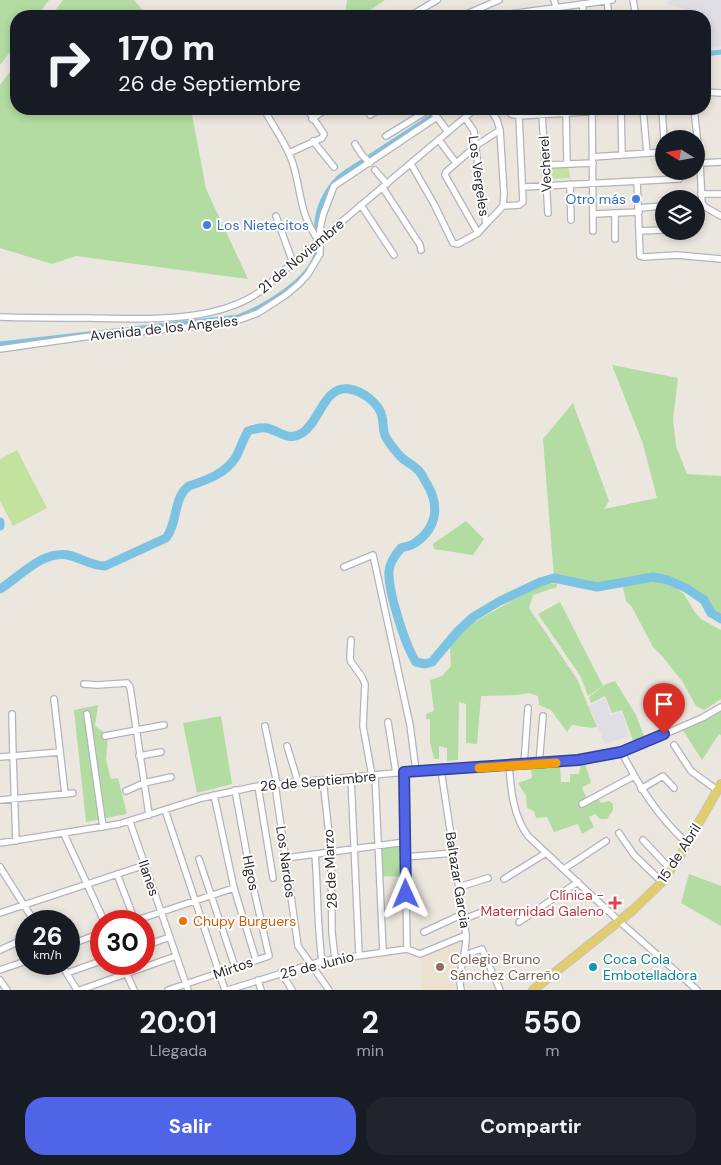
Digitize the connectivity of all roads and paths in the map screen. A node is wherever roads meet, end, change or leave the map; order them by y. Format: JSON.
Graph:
{"nodes":[{"id":1,"x":437,"y":0,"type":"edge"},
{"id":2,"x":499,"y":0,"type":"edge"},
{"id":3,"x":554,"y":0,"type":"edge"},
{"id":4,"x":612,"y":0,"type":"edge"},
{"id":5,"x":607,"y":1,"type":"edge"},
{"id":6,"x":582,"y":4,"type":"junction"},
{"id":7,"x":556,"y":8,"type":"junction"},
{"id":8,"x":422,"y":9,"type":"edge"},
{"id":9,"x":476,"y":10,"type":"edge"},
{"id":10,"x":541,"y":10,"type":"edge"},
{"id":11,"x":583,"y":10,"type":"edge"},
{"id":12,"x":267,"y":115,"type":"edge"},
{"id":13,"x":310,"y":115,"type":"edge"},
{"id":14,"x":318,"y":115,"type":"edge"},
{"id":15,"x":427,"y":115,"type":"edge"},
{"id":16,"x":429,"y":115,"type":"edge"},
{"id":17,"x":435,"y":115,"type":"edge"},
{"id":18,"x":468,"y":115,"type":"edge"},
{"id":19,"x":494,"y":115,"type":"edge"},
{"id":20,"x":515,"y":115,"type":"edge"},
{"id":21,"x":530,"y":115,"type":"edge"},
{"id":22,"x":542,"y":115,"type":"edge"},
{"id":23,"x":566,"y":115,"type":"edge"},
{"id":24,"x":592,"y":115,"type":"edge"},
{"id":25,"x":621,"y":115,"type":"edge"},
{"id":26,"x":644,"y":115,"type":"edge"},
{"id":27,"x":662,"y":115,"type":"edge"},
{"id":28,"x":695,"y":115,"type":"edge"},
{"id":29,"x":519,"y":116,"type":"junction"},
{"id":30,"x":465,"y":118,"type":"junction"},
{"id":31,"x":312,"y":119,"type":"junction"},
{"id":32,"x":500,"y":130,"type":"junction"},
{"id":33,"x":663,"y":130,"type":"edge"},
{"id":34,"x":696,"y":130,"type":"edge"},
{"id":35,"x":448,"y":132,"type":"junction"},
{"id":36,"x":386,"y":136,"type":"dead end"},
{"id":37,"x":439,"y":140,"type":"junction"},
{"id":38,"x":313,"y":141,"type":"junction"},
{"id":39,"x":355,"y":144,"type":"dead end"},
{"id":40,"x":477,"y":145,"type":"junction"},
{"id":41,"x":647,"y":153,"type":"junction"},
{"id":42,"x":655,"y":153,"type":"edge"},
{"id":43,"x":289,"y":154,"type":"junction"},
{"id":44,"x":622,"y":154,"type":"junction"},
{"id":45,"x":593,"y":160,"type":"junction"},
{"id":46,"x":368,"y":162,"type":"junction"},
{"id":47,"x":721,"y":162,"type":"edge"},
{"id":48,"x":456,"y":163,"type":"junction"},
{"id":49,"x":567,"y":163,"type":"junction"},
{"id":50,"x":705,"y":163,"type":"edge"},
{"id":51,"x":411,"y":164,"type":"junction"},
{"id":52,"x":546,"y":165,"type":"junction"},
{"id":53,"x":334,"y":167,"type":"dead end"},
{"id":54,"x":375,"y":170,"type":"dead end"},
{"id":55,"x":666,"y":180,"type":"edge"},
{"id":56,"x":636,"y":181,"type":"junction"},
{"id":57,"x":594,"y":183,"type":"junction"},
{"id":58,"x":570,"y":184,"type":"junction"},
{"id":59,"x":385,"y":186,"type":"junction"},
{"id":60,"x":546,"y":186,"type":"junction"},
{"id":61,"x":523,"y":187,"type":"junction"},
{"id":62,"x":705,"y":194,"type":"edge"},
{"id":63,"x":721,"y":194,"type":"edge"},
{"id":64,"x":362,"y":205,"type":"junction"},
{"id":65,"x":503,"y":206,"type":"junction"},
{"id":66,"x":655,"y":207,"type":"edge"},
{"id":67,"x":705,"y":208,"type":"edge"},
{"id":68,"x":638,"y":210,"type":"junction"},
{"id":69,"x":548,"y":213,"type":"dead end"},
{"id":70,"x":615,"y":213,"type":"junction"},
{"id":71,"x":593,"y":214,"type":"junction"},
{"id":72,"x":276,"y":216,"type":"dead end"},
{"id":73,"x":721,"y":216,"type":"edge"},
{"id":74,"x":571,"y":220,"type":"dead end"},
{"id":75,"x":486,"y":224,"type":"junction"},
{"id":76,"x":593,"y":231,"type":"dead end"},
{"id":77,"x":655,"y":231,"type":"edge"},
{"id":78,"x":640,"y":232,"type":"junction"},
{"id":79,"x":478,"y":233,"type":"junction"},
{"id":80,"x":616,"y":239,"type":"dead end"},
{"id":81,"x":319,"y":241,"type":"junction"},
{"id":82,"x":421,"y":250,"type":"dead end"},
{"id":83,"x":394,"y":255,"type":"dead end"},
{"id":84,"x":721,"y":259,"type":"edge"},
{"id":85,"x":293,"y":263,"type":"junction"},
{"id":86,"x":0,"y":317,"type":"edge"},
{"id":87,"x":136,"y":327,"type":"junction"},
{"id":88,"x":0,"y":349,"type":"edge"},
{"id":89,"x":344,"y":567,"type":"dead end"},
{"id":90,"x":352,"y":640,"type":"dead end"},
{"id":91,"x":84,"y":684,"type":"dead end"},
{"id":92,"x":54,"y":700,"type":"dead end"},
{"id":93,"x":721,"y":707,"type":"edge"},
{"id":94,"x":528,"y":708,"type":"dead end"},
{"id":95,"x":12,"y":714,"type":"dead end"},
{"id":96,"x":87,"y":714,"type":"dead end"},
{"id":97,"x":543,"y":716,"type":"dead end"},
{"id":98,"x":388,"y":722,"type":"dead end"},
{"id":99,"x":164,"y":726,"type":"dead end"},
{"id":100,"x":265,"y":726,"type":"dead end"},
{"id":101,"x":135,"y":730,"type":"junction"},
{"id":102,"x":105,"y":736,"type":"dead end"},
{"id":103,"x":674,"y":745,"type":"dead end"},
{"id":104,"x":287,"y":746,"type":"dead end"},
{"id":105,"x":60,"y":752,"type":"junction"},
{"id":106,"x":161,"y":752,"type":"dead end"},
{"id":107,"x":621,"y":752,"type":"junction"},
{"id":108,"x":13,"y":756,"type":"junction"},
{"id":109,"x":139,"y":756,"type":"junction"},
{"id":110,"x":0,"y":757,"type":"edge"},
{"id":111,"x":539,"y":764,"type":"junction"},
{"id":112,"x":524,"y":765,"type":"junction"},
{"id":113,"x":509,"y":766,"type":"junction"},
{"id":114,"x":441,"y":770,"type":"junction"},
{"id":115,"x":416,"y":771,"type":"junction"},
{"id":116,"x":404,"y":772,"type":"junction"},
{"id":117,"x":396,"y":773,"type":"junction"},
{"id":118,"x":374,"y":775,"type":"junction"},
{"id":119,"x":170,"y":776,"type":"dead end"},
{"id":120,"x":634,"y":776,"type":"junction"},
{"id":121,"x":351,"y":778,"type":"junction"},
{"id":122,"x":323,"y":780,"type":"junction"},
{"id":123,"x":298,"y":782,"type":"junction"},
{"id":124,"x":144,"y":783,"type":"junction"},
{"id":125,"x":276,"y":784,"type":"junction"},
{"id":126,"x":258,"y":786,"type":"junction"},
{"id":127,"x":719,"y":787,"type":"edge"},
{"id":128,"x":674,"y":788,"type":"dead end"},
{"id":129,"x":235,"y":790,"type":"junction"},
{"id":130,"x":641,"y":790,"type":"junction"},
{"id":131,"x":126,"y":791,"type":"dead end"},
{"id":132,"x":73,"y":793,"type":"dead end"},
{"id":133,"x":65,"y":794,"type":"junction"},
{"id":134,"x":214,"y":795,"type":"junction"},
{"id":135,"x":14,"y":799,"type":"junction"},
{"id":136,"x":0,"y":800,"type":"edge"},
{"id":137,"x":582,"y":804,"type":"dead end"},
{"id":138,"x":164,"y":810,"type":"junction"},
{"id":139,"x":149,"y":815,"type":"junction"},
{"id":140,"x":130,"y":822,"type":"junction"},
{"id":141,"x":103,"y":827,"type":"junction"},
{"id":142,"x":619,"y":833,"type":"dead end"},
{"id":143,"x":64,"y":834,"type":"junction"},
{"id":144,"x":643,"y":840,"type":"dead end"},
{"id":145,"x":16,"y":841,"type":"junction"},
{"id":146,"x":606,"y":841,"type":"dead end"},
{"id":147,"x":405,"y":842,"type":"junction"},
{"id":148,"x":688,"y":843,"type":"junction"},
{"id":149,"x":0,"y":844,"type":"edge"},
{"id":150,"x":379,"y":845,"type":"junction"},
{"id":151,"x":355,"y":848,"type":"junction"},
{"id":152,"x":331,"y":852,"type":"junction"},
{"id":153,"x":454,"y":853,"type":"junction"},
{"id":154,"x":546,"y":853,"type":"junction"},
{"id":155,"x":315,"y":854,"type":"junction"},
{"id":156,"x":405,"y":857,"type":"junction"},
{"id":157,"x":286,"y":858,"type":"junction"},
{"id":158,"x":199,"y":859,"type":"dead end"},
{"id":159,"x":145,"y":865,"type":"junction"},
{"id":160,"x":0,"y":868,"type":"edge"},
{"id":161,"x":564,"y":869,"type":"junction"},
{"id":162,"x":671,"y":870,"type":"junction"},
{"id":163,"x":117,"y":874,"type":"junction"},
{"id":164,"x":273,"y":878,"type":"dead end"},
{"id":165,"x":488,"y":878,"type":"dead end"},
{"id":166,"x":504,"y":879,"type":"dead end"},
{"id":167,"x":578,"y":882,"type":"junction"},
{"id":168,"x":662,"y":882,"type":"junction"},
{"id":169,"x":86,"y":884,"type":"junction"},
{"id":170,"x":459,"y":887,"type":"junction"},
{"id":171,"x":234,"y":888,"type":"junction"},
{"id":172,"x":212,"y":896,"type":"junction"},
{"id":173,"x":194,"y":901,"type":"junction"},
{"id":174,"x":23,"y":904,"type":"junction"},
{"id":175,"x":27,"y":910,"type":"edge"},
{"id":176,"x":99,"y":910,"type":"edge"},
{"id":177,"x":130,"y":910,"type":"edge"},
{"id":178,"x":487,"y":910,"type":"dead end"},
{"id":179,"x":161,"y":912,"type":"junction"},
{"id":180,"x":0,"y":913,"type":"edge"},
{"id":181,"x":155,"y":914,"type":"edge"},
{"id":182,"x":463,"y":917,"type":"junction"},
{"id":183,"x":619,"y":921,"type":"junction"},
{"id":184,"x":518,"y":922,"type":"dead end"},
{"id":185,"x":424,"y":932,"type":"dead end"},
{"id":186,"x":466,"y":935,"type":"junction"},
{"id":187,"x":170,"y":937,"type":"junction"},
{"id":188,"x":155,"y":942,"type":"edge"},
{"id":189,"x":15,"y":943,"type":"edge"},
{"id":190,"x":407,"y":949,"type":"junction"},
{"id":191,"x":0,"y":950,"type":"edge"},
{"id":192,"x":383,"y":951,"type":"junction"},
{"id":193,"x":358,"y":954,"type":"junction"},
{"id":194,"x":464,"y":955,"type":"junction"},
{"id":195,"x":176,"y":956,"type":"junction"},
{"id":196,"x":270,"y":956,"type":"joint"},
{"id":197,"x":335,"y":958,"type":"junction"},
{"id":198,"x":256,"y":960,"type":"junction"},
{"id":199,"x":322,"y":961,"type":"junction"},
{"id":200,"x":155,"y":963,"type":"edge"},
{"id":201,"x":310,"y":964,"type":"junction"},
{"id":202,"x":15,"y":965,"type":"edge"},
{"id":203,"x":235,"y":967,"type":"junction"},
{"id":204,"x":0,"y":970,"type":"edge"},
{"id":205,"x":281,"y":972,"type":"junction"},
{"id":206,"x":220,"y":973,"type":"junction"},
{"id":207,"x":68,"y":975,"type":"edge"},
{"id":208,"x":120,"y":975,"type":"edge"},
{"id":209,"x":127,"y":975,"type":"edge"},
{"id":210,"x":0,"y":980,"type":"edge"},
{"id":211,"x":258,"y":980,"type":"junction"},
{"id":212,"x":187,"y":987,"type":"edge"},
{"id":213,"x":7,"y":990,"type":"edge"},
{"id":214,"x":78,"y":990,"type":"edge"},
{"id":215,"x":134,"y":990,"type":"edge"},
{"id":216,"x":168,"y":990,"type":"edge"},
{"id":217,"x":227,"y":990,"type":"edge"},
{"id":218,"x":261,"y":990,"type":"edge"},
{"id":219,"x":292,"y":990,"type":"edge"},
{"id":220,"x":329,"y":990,"type":"edge"},
{"id":221,"x":461,"y":990,"type":"edge"},
{"id":222,"x":500,"y":990,"type":"edge"},
{"id":223,"x":533,"y":990,"type":"edge"},
{"id":224,"x":697,"y":990,"type":"edge"}],
"edges":[{"from":1,"to":8,"type":"street"},
{"from":2,"to":9,"type":"street"},
{"from":3,"to":7,"type":"street"},
{"from":4,"to":5,"type":"street"},
{"from":5,"to":6,"type":"street"},
{"from":6,"to":7,"type":"street"},
{"from":6,"to":11,"type":"street"},
{"from":7,"to":10,"type":"street"},
{"from":12,"to":43,"type":"street"},
{"from":13,"to":31,"type":"street"},
{"from":14,"to":31,"type":"street"},
{"from":15,"to":36,"type":"street"},
{"from":16,"to":46,"type":"street","name":"Avenida de los Angeles"},
{"from":17,"to":35,"type":"street"},
{"from":18,"to":30,"type":"street","name":"21 de Noviembre"},
{"from":19,"to":32,"type":"street"},
{"from":20,"to":29,"type":"street"},
{"from":21,"to":29,"type":"street"},
{"from":22,"to":52,"type":"street","name":"Vecherel"},
{"from":23,"to":49,"type":"street"},
{"from":24,"to":45,"type":"street"},
{"from":25,"to":44,"type":"street"},
{"from":26,"to":41,"type":"street"},
{"from":27,"to":33,"type":"street"},
{"from":28,"to":34,"type":"street"},
{"from":29,"to":61,"type":"street"},
{"from":30,"to":35,"type":"street","name":"21 de Noviembre"},
{"from":30,"to":40,"type":"street","name":"Los Vergeles"},
{"from":31,"to":38,"type":"street"},
{"from":32,"to":40,"type":"street"},
{"from":32,"to":65,"type":"street"},
{"from":35,"to":37,"type":"street","name":"21 de Noviembre"},
{"from":37,"to":48,"type":"street"},
{"from":37,"to":51,"type":"street","name":"21 de Noviembre"},
{"from":38,"to":43,"type":"street"},
{"from":38,"to":53,"type":"street"},
{"from":39,"to":46,"type":"street"},
{"from":40,"to":48,"type":"street"},
{"from":40,"to":75,"type":"street","name":"Los Vergeles"},
{"from":41,"to":42,"type":"street"},
{"from":41,"to":44,"type":"street"},
{"from":43,"to":81,"type":"street"},
{"from":44,"to":45,"type":"street"},
{"from":45,"to":49,"type":"street"},
{"from":45,"to":57,"type":"street"},
{"from":46,"to":81,"type":"street","name":"Avenida de los Angeles"},
{"from":47,"to":50,"type":"street"},
{"from":48,"to":79,"type":"street"},
{"from":49,"to":52,"type":"street"},
{"from":51,"to":59,"type":"street","name":"21 de Noviembre"},
{"from":51,"to":79,"type":"street"},
{"from":52,"to":60,"type":"street","name":"Vecherel"},
{"from":54,"to":59,"type":"street"},
{"from":55,"to":56,"type":"street"},
{"from":56,"to":57,"type":"street"},
{"from":56,"to":68,"type":"street"},
{"from":57,"to":58,"type":"street"},
{"from":57,"to":71,"type":"street"},
{"from":58,"to":60,"type":"street"},
{"from":58,"to":74,"type":"street"},
{"from":59,"to":64,"type":"street","name":"21 de Noviembre"},
{"from":59,"to":82,"type":"street"},
{"from":60,"to":61,"type":"street"},
{"from":60,"to":69,"type":"street","name":"Vecherel"},
{"from":61,"to":65,"type":"street"},
{"from":62,"to":63,"type":"street"},
{"from":64,"to":81,"type":"street","name":"21 de Noviembre"},
{"from":64,"to":83,"type":"street"},
{"from":65,"to":75,"type":"street"},
{"from":66,"to":68,"type":"street"},
{"from":67,"to":73,"type":"street"},
{"from":68,"to":70,"type":"street"},
{"from":68,"to":78,"type":"street"},
{"from":70,"to":71,"type":"street"},
{"from":70,"to":80,"type":"street"},
{"from":71,"to":76,"type":"street"},
{"from":72,"to":85,"type":"street"},
{"from":75,"to":79,"type":"street","name":"Los Vergeles"},
{"from":77,"to":78,"type":"street"},
{"from":78,"to":84,"type":"street"},
{"from":81,"to":85,"type":"street","name":"21 de Noviembre"},
{"from":81,"to":87,"type":"street","name":"Avenida de los Angeles"},
{"from":85,"to":87,"type":"street","name":"21 de Noviembre"},
{"from":86,"to":87,"type":"street","name":"21 de Noviembre"},
{"from":87,"to":88,"type":"street","name":"Avenida de los Angeles"},
{"from":89,"to":115,"type":"street"},
{"from":90,"to":118,"type":"street"},
{"from":91,"to":101,"type":"street"},
{"from":92,"to":105,"type":"street"},
{"from":93,"to":107,"type":"street","name":"26 de Septiembre"},
{"from":94,"to":112,"type":"street"},
{"from":95,"to":108,"type":"street"},
{"from":96,"to":141,"type":"street"},
{"from":97,"to":111,"type":"street"},
{"from":98,"to":117,"type":"street"},
{"from":99,"to":101,"type":"street"},
{"from":100,"to":125,"type":"street","name":"Los Nardos"},
{"from":101,"to":102,"type":"street"},
{"from":101,"to":109,"type":"street"},
{"from":103,"to":127,"type":"street"},
{"from":104,"to":123,"type":"street"},
{"from":105,"to":108,"type":"street"},
{"from":105,"to":133,"type":"street"},
{"from":106,"to":109,"type":"street"},
{"from":107,"to":111,"type":"street","name":"26 de Septiembre"},
{"from":107,"to":120,"type":"street"},
{"from":108,"to":110,"type":"street"},
{"from":108,"to":135,"type":"street"},
{"from":109,"to":124,"type":"street"},
{"from":111,"to":112,"type":"street","name":"26 de Septiembre"},
{"from":112,"to":113,"type":"street","name":"26 de Septiembre"},
{"from":113,"to":114,"type":"street","name":"26 de Septiembre"},
{"from":113,"to":154,"type":"street"},
{"from":114,"to":115,"type":"street","name":"26 de Septiembre"},
{"from":114,"to":153,"type":"street","name":"Baltazar Garcia"},
{"from":115,"to":116,"type":"street","name":"26 de Septiembre"},
{"from":116,"to":117,"type":"street","name":"26 de Septiembre"},
{"from":116,"to":147,"type":"street"},
{"from":117,"to":118,"type":"street","name":"26 de Septiembre"},
{"from":118,"to":121,"type":"street","name":"26 de Septiembre"},
{"from":118,"to":150,"type":"street"},
{"from":119,"to":124,"type":"street"},
{"from":120,"to":130,"type":"street"},
{"from":120,"to":137,"type":"street"},
{"from":121,"to":122,"type":"street","name":"26 de Septiembre"},
{"from":121,"to":151,"type":"street"},
{"from":122,"to":123,"type":"street","name":"26 de Septiembre"},
{"from":122,"to":152,"type":"street","name":"28 de Marzo"},
{"from":123,"to":125,"type":"street","name":"26 de Septiembre"},
{"from":124,"to":131,"type":"street"},
{"from":124,"to":139,"type":"street"},
{"from":125,"to":126,"type":"street","name":"26 de Septiembre"},
{"from":125,"to":157,"type":"street","name":"Los Nardos"},
{"from":126,"to":129,"type":"street","name":"26 de Septiembre"},
{"from":126,"to":164,"type":"street"},
{"from":127,"to":148,"type":"main road","name":"15 de Abril"},
{"from":128,"to":130,"type":"street"},
{"from":129,"to":134,"type":"street","name":"26 de Septiembre"},
{"from":129,"to":196,"type":"street","name":"HIgos"},
{"from":130,"to":148,"type":"street"},
{"from":132,"to":133,"type":"street"},
{"from":133,"to":135,"type":"street"},
{"from":134,"to":138,"type":"street","name":"26 de Septiembre"},
{"from":134,"to":171,"type":"street"},
{"from":135,"to":136,"type":"street"},
{"from":135,"to":145,"type":"street"},
{"from":138,"to":139,"type":"street","name":"26 de Septiembre"},
{"from":138,"to":173,"type":"street"},
{"from":139,"to":140,"type":"street","name":"26 de Septiembre"},
{"from":140,"to":141,"type":"street","name":"26 de Septiembre"},
{"from":140,"to":159,"type":"street","name":"Ilanes"},
{"from":141,"to":143,"type":"street","name":"26 de Septiembre"},
{"from":142,"to":168,"type":"street"},
{"from":143,"to":145,"type":"street","name":"26 de Septiembre"},
{"from":143,"to":169,"type":"street"},
{"from":144,"to":162,"type":"street"},
{"from":145,"to":149,"type":"street","name":"26 de Septiembre"},
{"from":146,"to":161,"type":"street"},
{"from":147,"to":150,"type":"street"},
{"from":147,"to":156,"type":"street"},
{"from":148,"to":162,"type":"main road","name":"15 de Abril"},
{"from":150,"to":151,"type":"street"},
{"from":150,"to":192,"type":"street"},
{"from":151,"to":152,"type":"street"},
{"from":151,"to":193,"type":"street"},
{"from":152,"to":155,"type":"street"},
{"from":152,"to":197,"type":"street","name":"28 de Marzo"},
{"from":153,"to":156,"type":"street"},
{"from":153,"to":170,"type":"street","name":"Baltazar Garcia"},
{"from":154,"to":161,"type":"street"},
{"from":154,"to":166,"type":"street"},
{"from":155,"to":157,"type":"street"},
{"from":155,"to":199,"type":"street"},
{"from":156,"to":190,"type":"street"},
{"from":157,"to":201,"type":"street","name":"Los Nardos"},
{"from":158,"to":172,"type":"street"},
{"from":159,"to":163,"type":"street"},
{"from":159,"to":179,"type":"street","name":"Ilanes"},
{"from":160,"to":174,"type":"street"},
{"from":161,"to":167,"type":"street"},
{"from":162,"to":168,"type":"main road","name":"15 de Abril"},
{"from":163,"to":169,"type":"street"},
{"from":163,"to":177,"type":"street"},
{"from":165,"to":170,"type":"street"},
{"from":167,"to":183,"type":"street"},
{"from":167,"to":184,"type":"street"},
{"from":168,"to":183,"type":"main road","name":"15 de Abril"},
{"from":169,"to":174,"type":"street"},
{"from":169,"to":176,"type":"street"},
{"from":170,"to":182,"type":"street","name":"Baltazar Garcia"},
{"from":171,"to":172,"type":"street"},
{"from":171,"to":198,"type":"street"},
{"from":172,"to":173,"type":"street"},
{"from":172,"to":203,"type":"street"},
{"from":173,"to":179,"type":"street"},
{"from":173,"to":206,"type":"street"},
{"from":174,"to":175,"type":"street"},
{"from":174,"to":180,"type":"street"},
{"from":178,"to":182,"type":"street"},
{"from":179,"to":181,"type":"street"},
{"from":179,"to":187,"type":"street","name":"Ilanes"},
{"from":182,"to":185,"type":"street"},
{"from":182,"to":186,"type":"street","name":"Baltazar Garcia"},
{"from":183,"to":223,"type":"main road","name":"15 de Abril"},
{"from":183,"to":224,"type":"street"},
{"from":186,"to":190,"type":"street","name":"25 de Junio"},
{"from":186,"to":194,"type":"street","name":"Baltazar Garcia"},
{"from":187,"to":188,"type":"street"},
{"from":187,"to":195,"type":"street","name":"Ilanes"},
{"from":189,"to":191,"type":"street"},
{"from":190,"to":192,"type":"street","name":"25 de Junio"},
{"from":192,"to":193,"type":"street","name":"25 de Junio"},
{"from":193,"to":197,"type":"street","name":"25 de Junio"},
{"from":194,"to":221,"type":"street","name":"Baltazar Garcia"},
{"from":194,"to":222,"type":"street"},
{"from":195,"to":200,"type":"street"},
{"from":195,"to":212,"type":"street","name":"Ilanes"},
{"from":196,"to":198,"type":"street","name":"Mirtos"},
{"from":197,"to":199,"type":"street","name":"25 de Junio"},
{"from":198,"to":203,"type":"street","name":"Mirtos"},
{"from":199,"to":201,"type":"street","name":"25 de Junio"},
{"from":201,"to":205,"type":"street","name":"25 de Junio"},
{"from":201,"to":220,"type":"street","name":"Los Nardos"},
{"from":202,"to":204,"type":"street"},
{"from":203,"to":206,"type":"street","name":"Mirtos"},
{"from":205,"to":211,"type":"street","name":"25 de Junio"},
{"from":205,"to":219,"type":"street"},
{"from":206,"to":212,"type":"street","name":"Mirtos"},
{"from":206,"to":217,"type":"street"},
{"from":207,"to":214,"type":"street"},
{"from":208,"to":214,"type":"street"},
{"from":209,"to":215,"type":"street"},
{"from":210,"to":213,"type":"street"},
{"from":211,"to":217,"type":"street","name":"25 de Junio"},
{"from":211,"to":218,"type":"street"},
{"from":212,"to":216,"type":"street","name":"Mirtos"}]}
